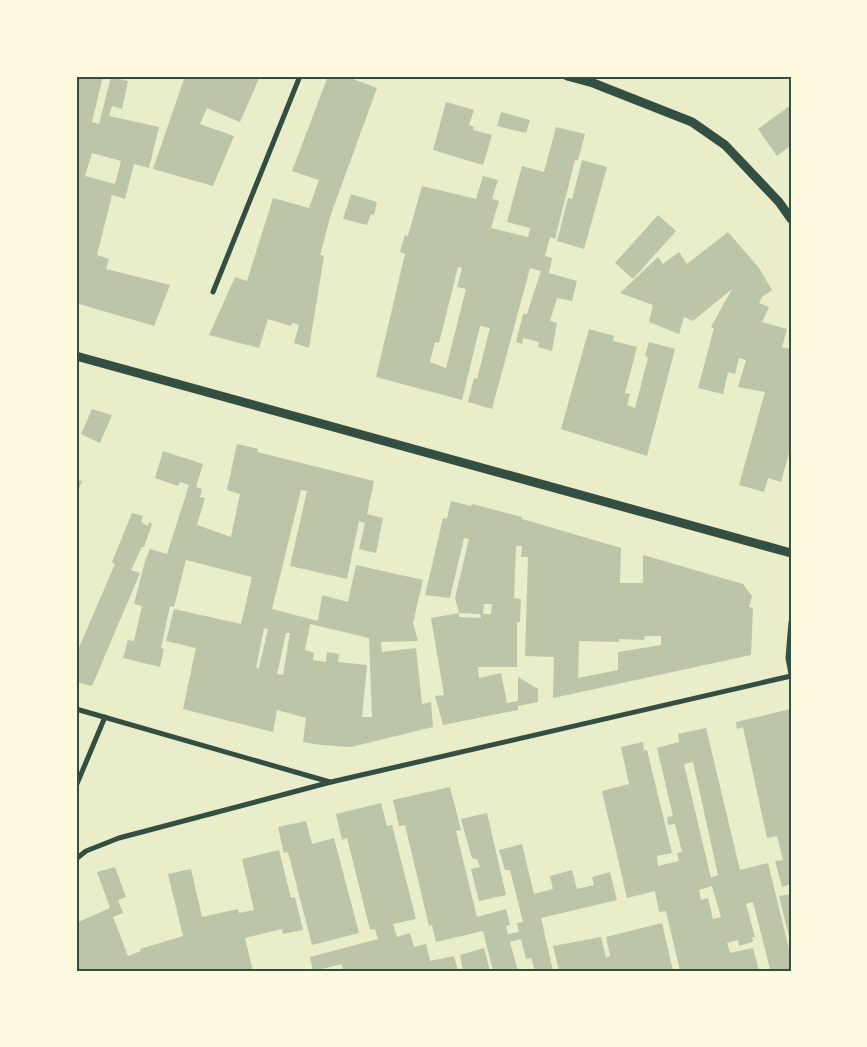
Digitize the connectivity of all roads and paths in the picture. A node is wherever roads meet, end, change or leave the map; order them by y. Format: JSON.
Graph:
{"nodes":[{"id":1,"x":300,"y":76,"type":"edge"},
{"id":2,"x":567,"y":76,"type":"edge"},
{"id":3,"x":791,"y":219,"type":"edge"},
{"id":4,"x":213,"y":292,"type":"dead end"},
{"id":5,"x":76,"y":356,"type":"edge"},
{"id":6,"x":791,"y":553,"type":"edge"},
{"id":7,"x":791,"y":622,"type":"edge"},
{"id":8,"x":791,"y":675,"type":"edge"},
{"id":9,"x":76,"y":709,"type":"edge"},
{"id":10,"x":105,"y":717,"type":"junction"},
{"id":11,"x":331,"y":782,"type":"junction"},
{"id":12,"x":76,"y":786,"type":"edge"},
{"id":13,"x":76,"y":859,"type":"edge"}],
"edges":[{"from":1,"to":4,"type":"street"},
{"from":2,"to":3,"type":"street"},
{"from":5,"to":6,"type":"street"},
{"from":7,"to":8,"type":"street"},
{"from":8,"to":11,"type":"street"},
{"from":9,"to":10,"type":"street"},
{"from":10,"to":11,"type":"street"},
{"from":10,"to":12,"type":"street"},
{"from":11,"to":13,"type":"street"}]}
